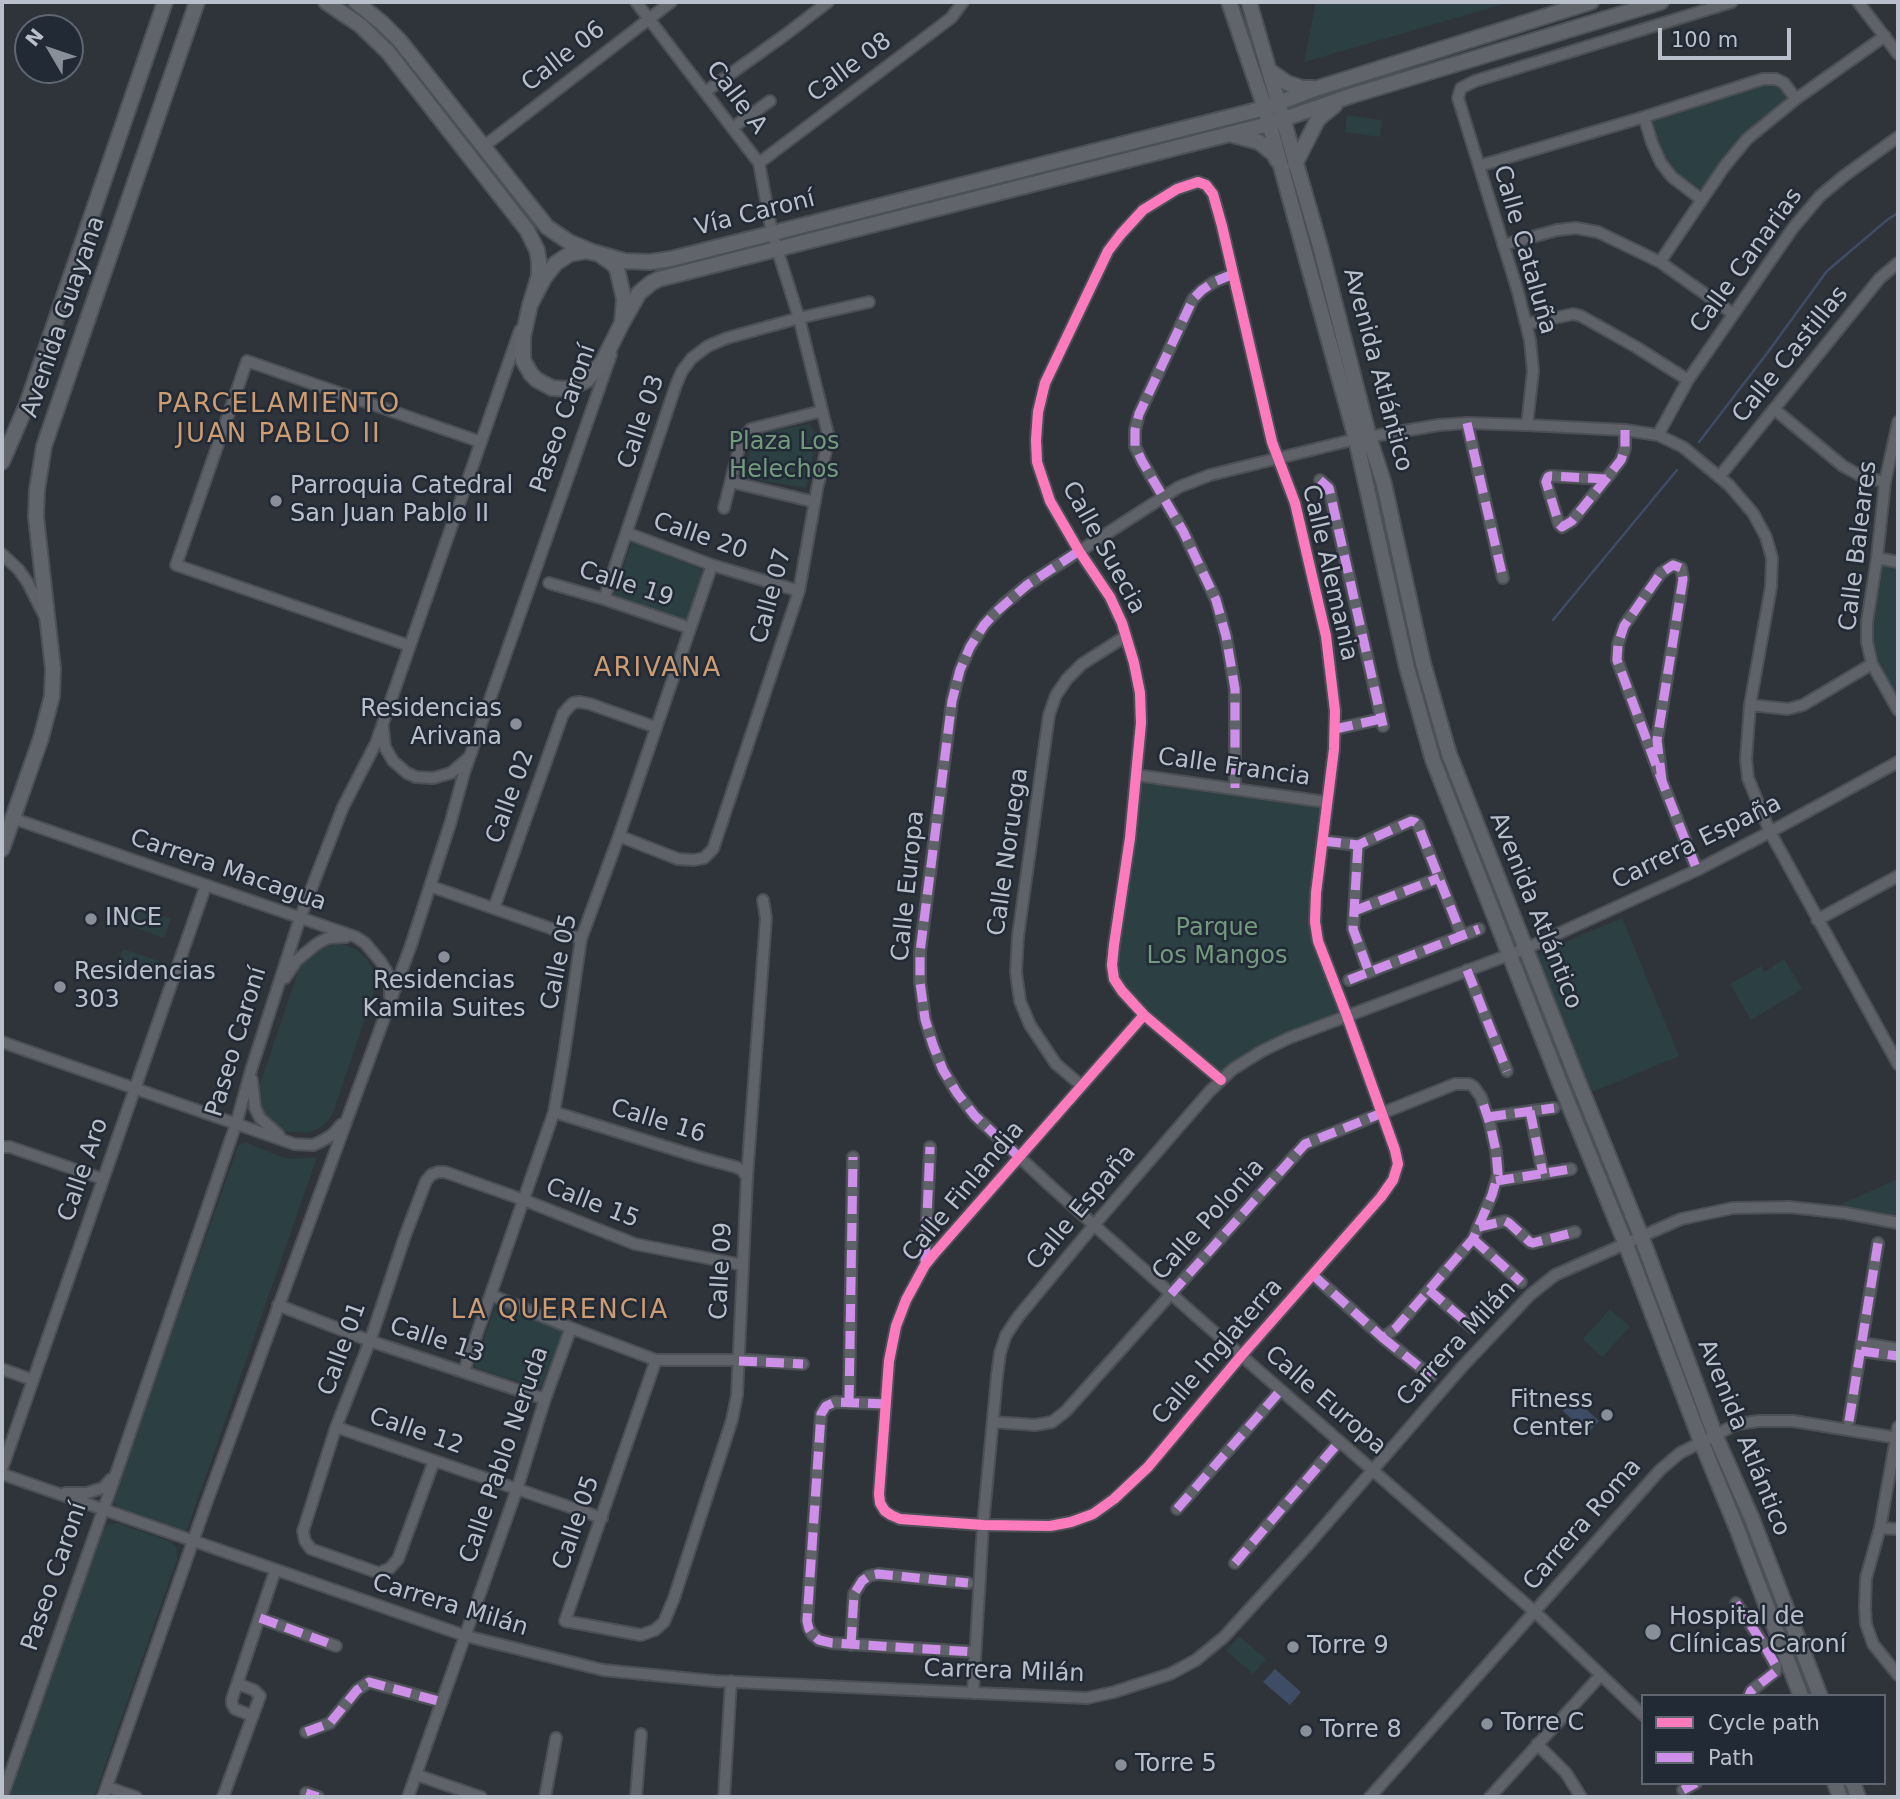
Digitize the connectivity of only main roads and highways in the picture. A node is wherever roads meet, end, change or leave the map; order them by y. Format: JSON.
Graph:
{"nodes":[{"id":1,"x":165,"y":2,"type":"edge"},
{"id":2,"x":197,"y":2,"type":"edge"},
{"id":3,"x":208,"y":2,"type":"edge"},
{"id":4,"x":326,"y":2,"type":"edge"},
{"id":5,"x":1229,"y":2,"type":"edge"},
{"id":6,"x":1248,"y":2,"type":"edge"},
{"id":7,"x":1591,"y":2,"type":"edge"},
{"id":8,"x":1661,"y":2,"type":"edge"},
{"id":9,"x":360,"y":3,"type":"edge"},
{"id":10,"x":1270,"y":71,"type":"junction"},
{"id":11,"x":1255,"y":81,"type":"junction"},
{"id":12,"x":167,"y":87,"type":"junction"},
{"id":13,"x":1318,"y":88,"type":"junction"},
{"id":14,"x":1350,"y":96,"type":"junction"},
{"id":15,"x":1272,"y":105,"type":"junction"},
{"id":16,"x":1243,"y":114,"type":"junction"},
{"id":17,"x":1276,"y":121,"type":"junction"},
{"id":18,"x":1228,"y":134,"type":"junction"},
{"id":19,"x":1288,"y":166,"type":"junction"},
{"id":20,"x":593,"y":252,"type":"junction"},
{"id":21,"x":530,"y":305,"type":"junction"},
{"id":22,"x":622,"y":323,"type":"junction"},
{"id":23,"x":1363,"y":438,"type":"junction"},
{"id":24,"x":2,"y":462,"type":"edge"},
{"id":25,"x":2,"y":849,"type":"edge"},
{"id":26,"x":1800,"y":1694,"type":"edge"},
{"id":27,"x":1818,"y":1694,"type":"edge"}],
"edges":[{"from":1,"to":24,"type":"main road","name":"Avenida Guayana"},
{"from":2,"to":12,"type":"main road","name":"Avenida Guayana"},
{"from":3,"to":12,"type":"main road"},
{"from":4,"to":21,"type":"main road"},
{"from":5,"to":11,"type":"main road"},
{"from":6,"to":10,"type":"main road"},
{"from":7,"to":13,"type":"main road","name":"Vía Caroní"},
{"from":8,"to":14,"type":"main road","name":"Vía Caroní"},
{"from":9,"to":20,"type":"main road","name":"Vía Caroní"},
{"from":10,"to":13,"type":"main road"},
{"from":10,"to":15,"type":"main road"},
{"from":11,"to":15,"type":"main road"},
{"from":11,"to":16,"type":"main road"},
{"from":12,"to":25,"type":"main road","name":"Avenida Guayana"},
{"from":13,"to":15,"type":"main road","name":"Vía Caroní"},
{"from":14,"to":17,"type":"main road","name":"Vía Caroní"},
{"from":14,"to":19,"type":"main road"},
{"from":15,"to":16,"type":"main road","name":"Vía Caroní"},
{"from":15,"to":17,"type":"main road","name":"Avenida Atlántico"},
{"from":16,"to":20,"type":"main road","name":"Vía Caroní"},
{"from":17,"to":18,"type":"main road","name":"Vía Caroní"},
{"from":17,"to":19,"type":"main road","name":"Avenida Atlántico"},
{"from":18,"to":19,"type":"main road"},
{"from":18,"to":22,"type":"main road","name":"Vía Caroní"},
{"from":19,"to":23,"type":"main road","name":"Avenida Atlántico"},
{"from":20,"to":21,"type":"main road","name":"Paseo Caroní"},
{"from":20,"to":22,"type":"main road","name":"Paseo Caroní"},
{"from":21,"to":22,"type":"main road","name":"Paseo Caroní"},
{"from":23,"to":26,"type":"main road","name":"Avenida Atlántico"},
{"from":23,"to":27,"type":"main road","name":"Avenida Atlántico"}]}
